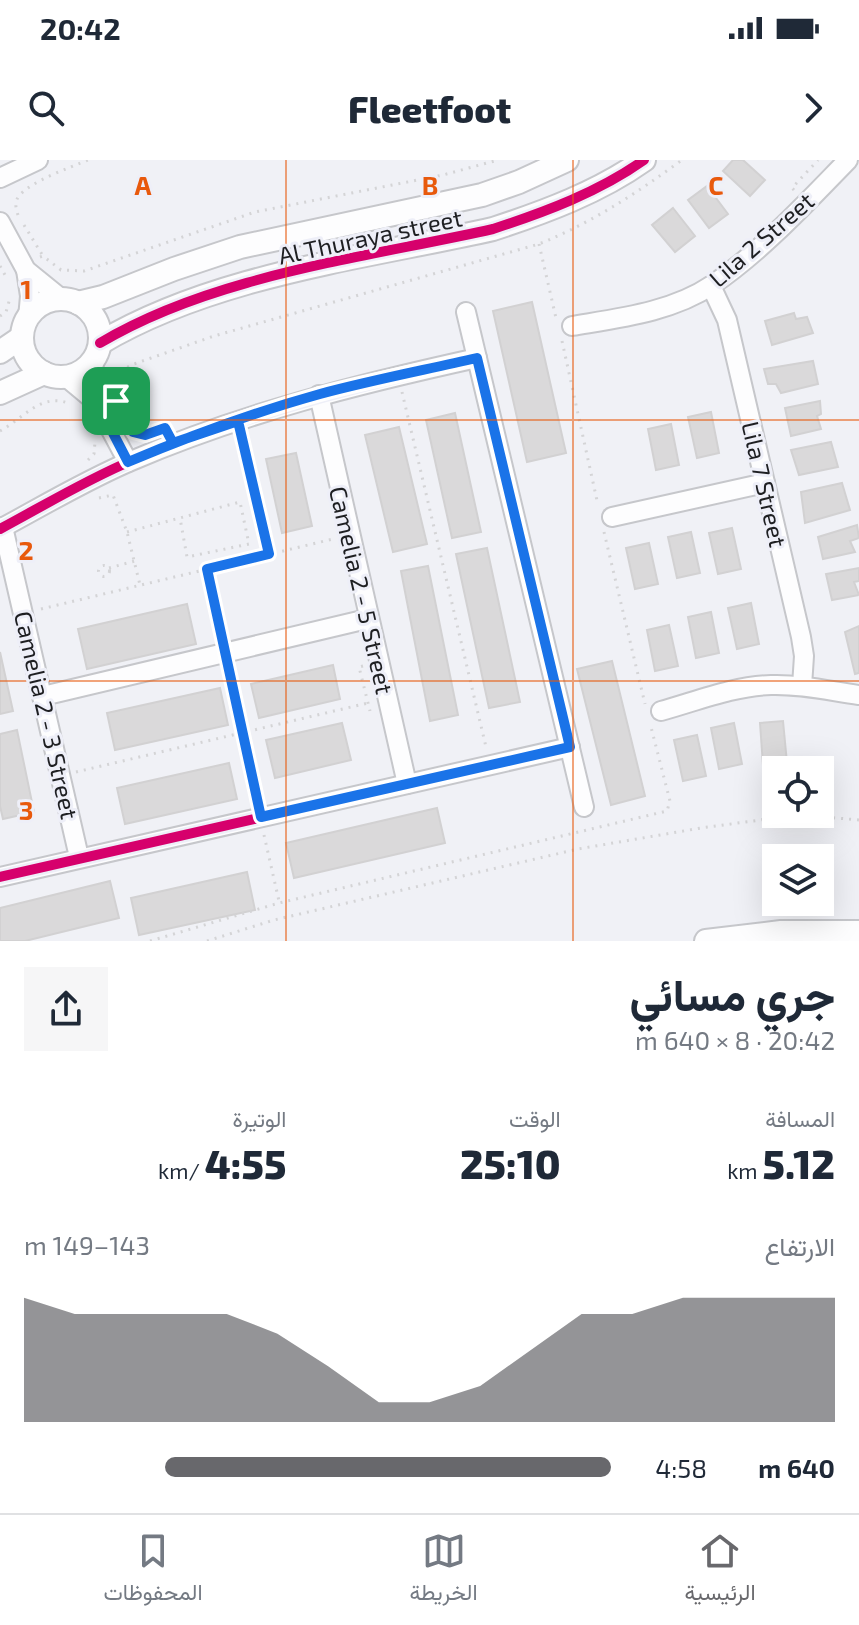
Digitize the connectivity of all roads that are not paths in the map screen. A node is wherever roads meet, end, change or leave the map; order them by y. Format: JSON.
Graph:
{"nodes":[{"id":1,"x":38,"y":160,"type":"edge"},
{"id":2,"x":567,"y":160,"type":"edge"},
{"id":3,"x":644,"y":160,"type":"edge"},
{"id":4,"x":850,"y":160,"type":"edge"},
{"id":5,"x":859,"y":163,"type":"edge"},
{"id":6,"x":0,"y":178,"type":"edge"},
{"id":7,"x":0,"y":222,"type":"edge"},
{"id":8,"x":25,"y":268,"type":"junction"},
{"id":9,"x":711,"y":286,"type":"junction"},
{"id":10,"x":70,"y":301,"type":"junction"},
{"id":11,"x":466,"y":312,"type":"dead end"},
{"id":12,"x":563,"y":326,"type":"road end"},
{"id":13,"x":25,"y":328,"type":"junction"},
{"id":14,"x":96,"y":351,"type":"junction"},
{"id":15,"x":0,"y":352,"type":"edge"},
{"id":16,"x":477,"y":358,"type":"junction"},
{"id":17,"x":55,"y":375,"type":"junction"},
{"id":18,"x":0,"y":393,"type":"edge"},
{"id":19,"x":319,"y":395,"type":"junction"},
{"id":20,"x":98,"y":405,"type":"junction"},
{"id":21,"x":128,"y":462,"type":"junction"},
{"id":22,"x":765,"y":483,"type":"junction"},
{"id":23,"x":604,"y":515,"type":"road end"},
{"id":24,"x":2,"y":528,"type":"edge"},
{"id":25,"x":367,"y":619,"type":"junction"},
{"id":26,"x":802,"y":686,"type":"junction"},
{"id":27,"x":859,"y":695,"type":"edge"},
{"id":28,"x":43,"y":696,"type":"junction"},
{"id":29,"x":652,"y":712,"type":"road end"},
{"id":30,"x":570,"y":747,"type":"junction"},
{"id":31,"x":407,"y":784,"type":"junction"},
{"id":32,"x":584,"y":807,"type":"dead end"},
{"id":33,"x":79,"y":857,"type":"junction"},
{"id":34,"x":0,"y":877,"type":"edge"},
{"id":35,"x":859,"y":932,"type":"edge"},
{"id":36,"x":706,"y":941,"type":"edge"}],
"edges":[{"from":1,"to":6,"type":"street"},
{"from":2,"to":10,"type":"street","name":"Al Thuraya street"},
{"from":3,"to":14,"type":"street","name":"Al Thuraya street"},
{"from":4,"to":5,"type":"street"},
{"from":4,"to":9,"type":"street","name":"Lila 2 Street"},
{"from":7,"to":8,"type":"street"},
{"from":8,"to":10,"type":"street"},
{"from":8,"to":13,"type":"street"},
{"from":9,"to":12,"type":"street","name":"Lila 2 Street"},
{"from":9,"to":22,"type":"street","name":"Lila 7 Street"},
{"from":10,"to":13,"type":"street"},
{"from":10,"to":14,"type":"street"},
{"from":11,"to":16,"type":"street"},
{"from":13,"to":15,"type":"street"},
{"from":13,"to":17,"type":"street"},
{"from":14,"to":17,"type":"street"},
{"from":14,"to":20,"type":"street"},
{"from":16,"to":19,"type":"street"},
{"from":16,"to":30,"type":"street"},
{"from":17,"to":18,"type":"street"},
{"from":17,"to":20,"type":"street"},
{"from":19,"to":21,"type":"street"},
{"from":19,"to":25,"type":"street","name":"Camelia 2 - 5 Street"},
{"from":20,"to":21,"type":"street"},
{"from":21,"to":24,"type":"street"},
{"from":22,"to":23,"type":"street"},
{"from":22,"to":26,"type":"street","name":"Lila 7 Street"},
{"from":24,"to":28,"type":"street","name":"Camelia 2 - 3 Street"},
{"from":25,"to":28,"type":"street"},
{"from":25,"to":31,"type":"street","name":"Camelia 2 - 5 Street"},
{"from":26,"to":27,"type":"street"},
{"from":26,"to":29,"type":"street"},
{"from":28,"to":33,"type":"street","name":"Camelia 2 - 3 Street"},
{"from":30,"to":31,"type":"street"},
{"from":30,"to":32,"type":"street"},
{"from":31,"to":33,"type":"street"},
{"from":33,"to":34,"type":"street"},
{"from":35,"to":36,"type":"street"}]}
